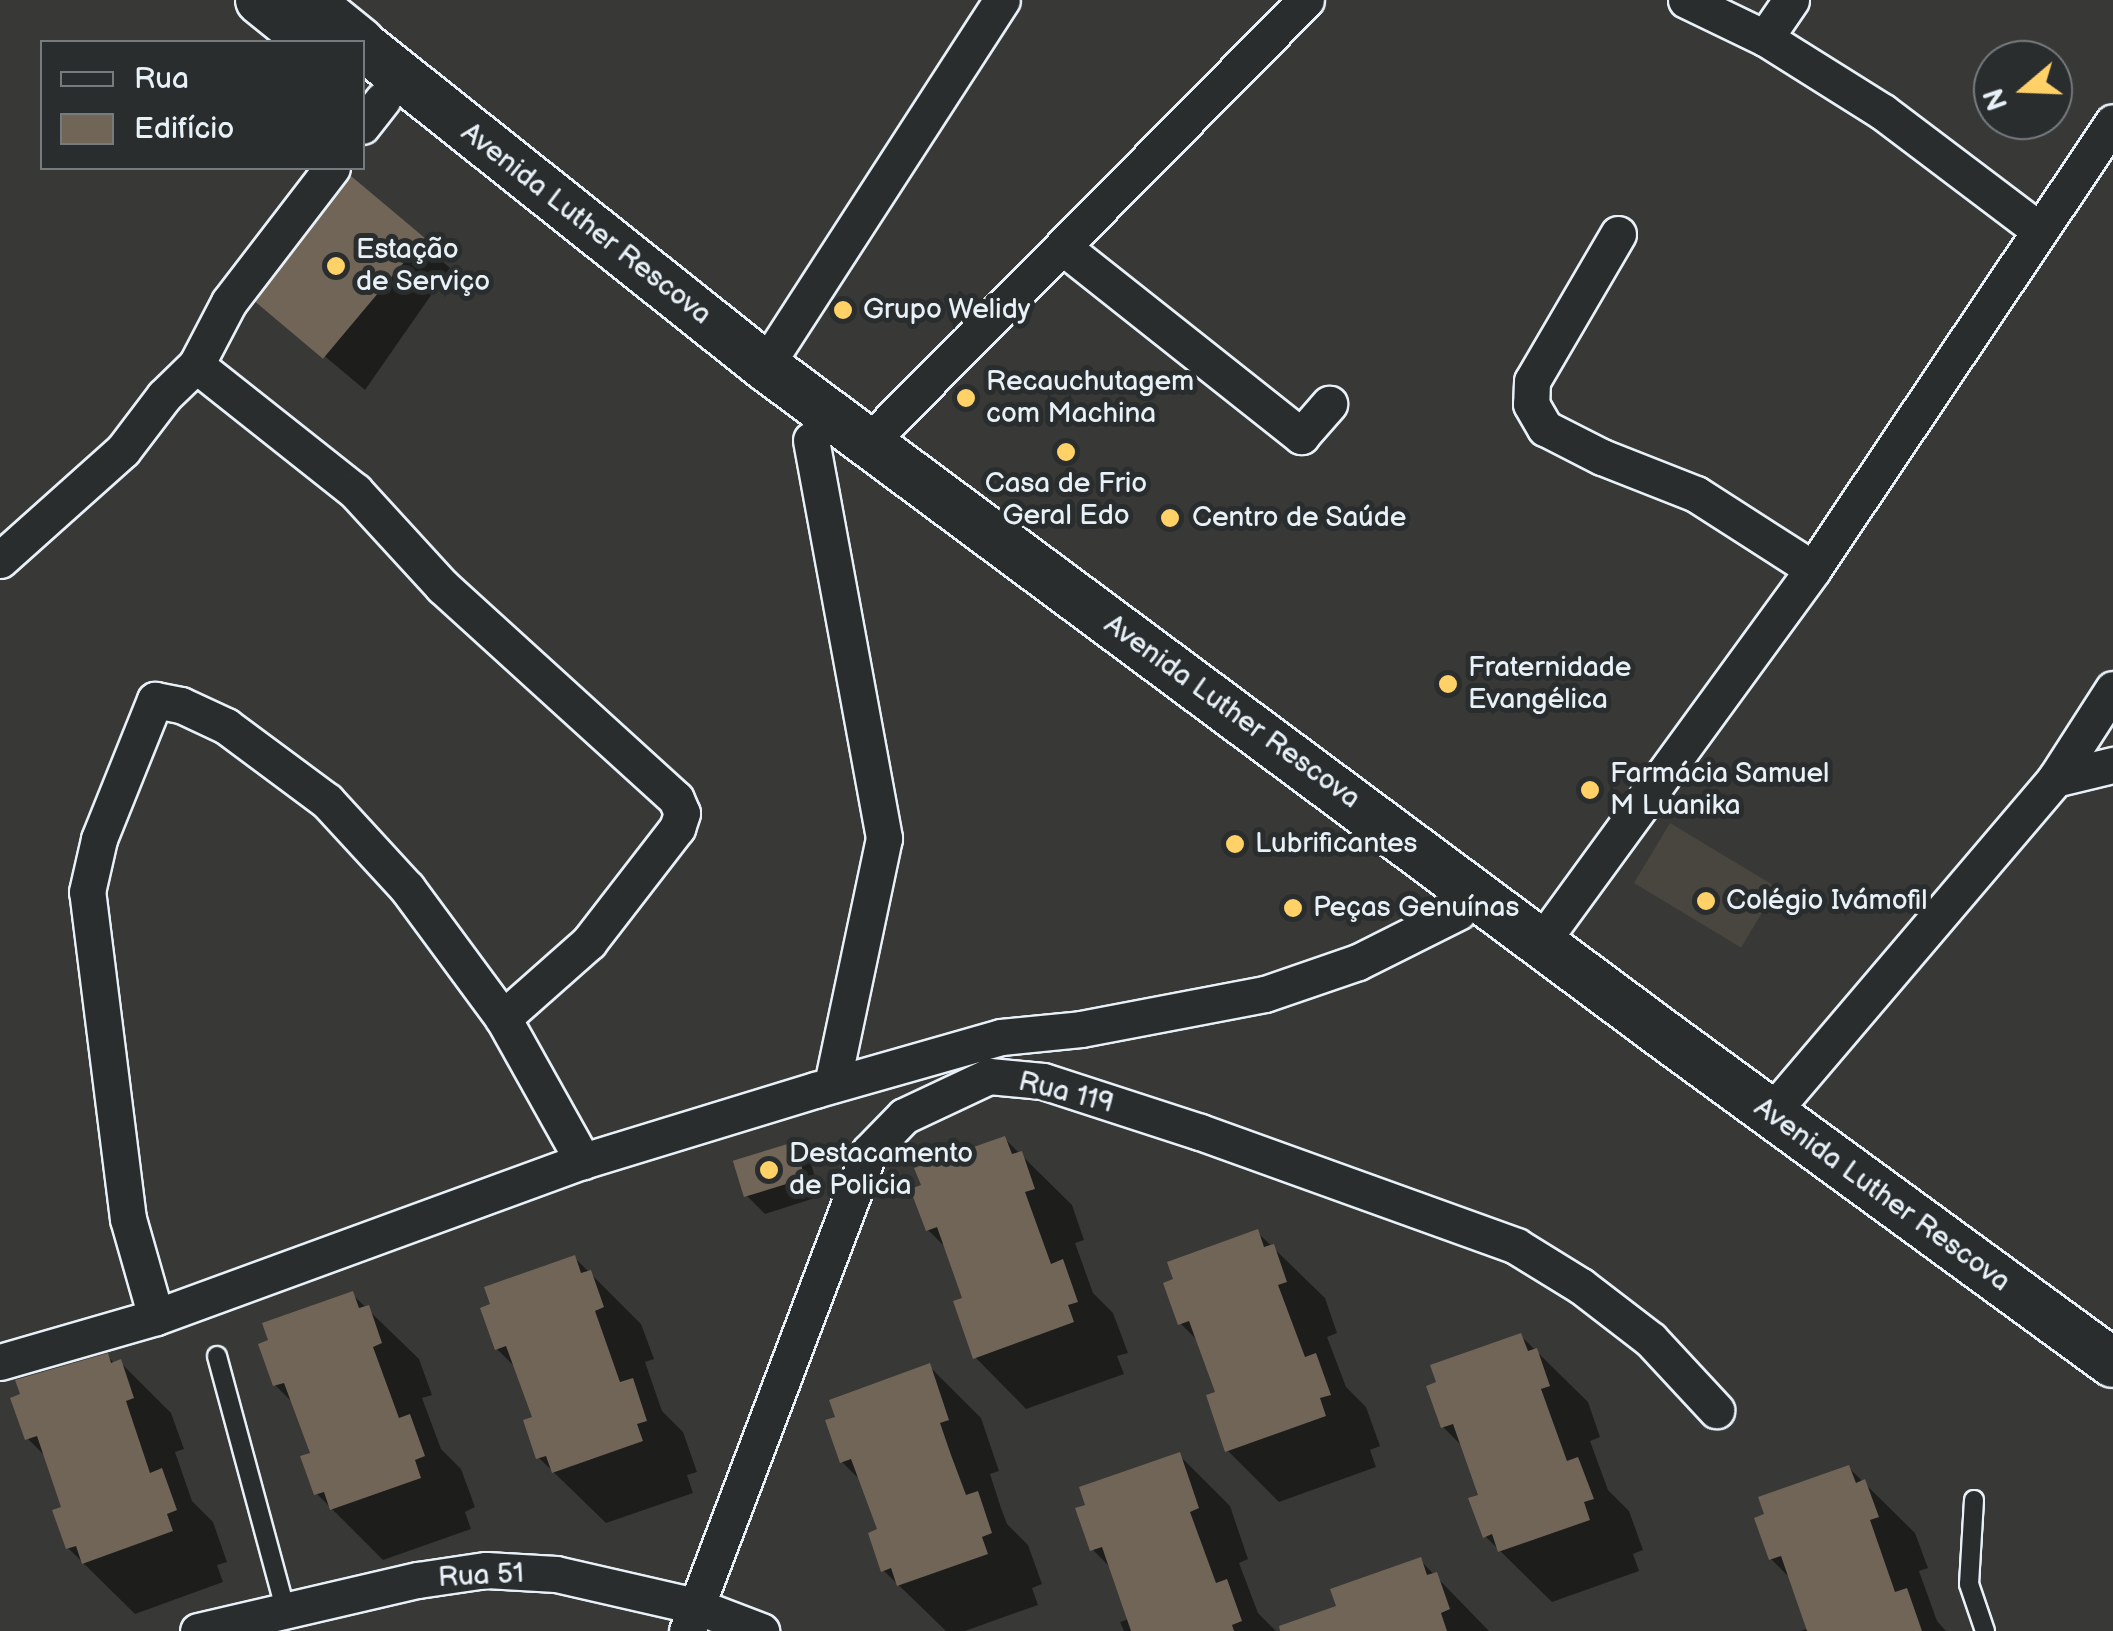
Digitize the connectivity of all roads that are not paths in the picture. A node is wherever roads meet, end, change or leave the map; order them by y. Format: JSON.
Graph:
{"nodes":[{"id":1,"x":260,"y":0,"type":"edge"},
{"id":2,"x":308,"y":0,"type":"edge"},
{"id":3,"x":1002,"y":0,"type":"edge"},
{"id":4,"x":1306,"y":0,"type":"edge"},
{"id":5,"x":1686,"y":0,"type":"edge"},
{"id":6,"x":1792,"y":0,"type":"edge"},
{"id":7,"x":1765,"y":38,"type":"junction"},
{"id":8,"x":310,"y":40,"type":"edge"},
{"id":9,"x":356,"y":40,"type":"edge"},
{"id":10,"x":365,"y":47,"type":"edge"},
{"id":11,"x":369,"y":103,"type":"edge"},
{"id":12,"x":2113,"y":122,"type":"edge"},
{"id":13,"x":330,"y":170,"type":"edge"},
{"id":14,"x":2039,"y":230,"type":"junction"},
{"id":15,"x":1618,"y":234,"type":"dead end"},
{"id":16,"x":1064,"y":248,"type":"junction"},
{"id":17,"x":196,"y":365,"type":"junction"},
{"id":18,"x":765,"y":366,"type":"junction"},
{"id":19,"x":1329,"y":404,"type":"dead end"},
{"id":20,"x":811,"y":440,"type":"junction"},
{"id":21,"x":868,"y":443,"type":"junction"},
{"id":22,"x":0,"y":560,"type":"edge"},
{"id":23,"x":1812,"y":569,"type":"junction"},
{"id":24,"x":2113,"y":689,"type":"edge"},
{"id":25,"x":2113,"y":765,"type":"edge"},
{"id":26,"x":2055,"y":779,"type":"junction"},
{"id":27,"x":1458,"y":912,"type":"junction"},
{"id":28,"x":1542,"y":941,"type":"junction"},
{"id":29,"x":503,"y":1018,"type":"junction"},
{"id":30,"x":832,"y":1085,"type":"junction"},
{"id":31,"x":1770,"y":1114,"type":"junction"},
{"id":32,"x":583,"y":1160,"type":"junction"},
{"id":33,"x":156,"y":1317,"type":"junction"},
{"id":34,"x":217,"y":1356,"type":"dead end"},
{"id":35,"x":0,"y":1362,"type":"edge"},
{"id":36,"x":2113,"y":1363,"type":"edge"},
{"id":37,"x":2113,"y":1400,"type":"edge"},
{"id":38,"x":1716,"y":1410,"type":"dead end"},
{"id":39,"x":1974,"y":1500,"type":"dead end"},
{"id":40,"x":286,"y":1611,"type":"junction"},
{"id":41,"x":692,"y":1619,"type":"edge"},
{"id":42,"x":198,"y":1631,"type":"edge"},
{"id":43,"x":761,"y":1631,"type":"edge"},
{"id":44,"x":1985,"y":1631,"type":"edge"}],
"edges":[{"from":1,"to":8,"type":"main road"},
{"from":2,"to":9,"type":"main road","name":"Avenida Luther Rescova"},
{"from":3,"to":18,"type":"street"},
{"from":4,"to":16,"type":"street"},
{"from":5,"to":7,"type":"street"},
{"from":6,"to":7,"type":"street"},
{"from":7,"to":14,"type":"street"},
{"from":10,"to":18,"type":"main road","name":"Avenida Luther Rescova"},
{"from":11,"to":20,"type":"main road","name":"Avenida Luther Rescova"},
{"from":12,"to":14,"type":"street"},
{"from":13,"to":17,"type":"street"},
{"from":14,"to":23,"type":"street"},
{"from":15,"to":23,"type":"street"},
{"from":16,"to":19,"type":"street"},
{"from":16,"to":21,"type":"street"},
{"from":17,"to":22,"type":"street"},
{"from":17,"to":29,"type":"street"},
{"from":18,"to":21,"type":"main road","name":"Avenida Luther Rescova"},
{"from":20,"to":27,"type":"main road","name":"Avenida Luther Rescova"},
{"from":20,"to":30,"type":"street"},
{"from":21,"to":28,"type":"main road","name":"Avenida Luther Rescova"},
{"from":23,"to":28,"type":"street"},
{"from":24,"to":26,"type":"street"},
{"from":25,"to":26,"type":"street"},
{"from":26,"to":31,"type":"street"},
{"from":27,"to":30,"type":"street"},
{"from":27,"to":37,"type":"main road","name":"Avenida Luther Rescova"},
{"from":28,"to":31,"type":"main road","name":"Avenida Luther Rescova"},
{"from":29,"to":32,"type":"street"},
{"from":29,"to":33,"type":"street"},
{"from":30,"to":32,"type":"street"},
{"from":31,"to":36,"type":"main road","name":"Avenida Luther Rescova"},
{"from":32,"to":33,"type":"street"},
{"from":33,"to":35,"type":"street"},
{"from":34,"to":40,"type":"lane"},
{"from":38,"to":41,"type":"street","name":"Rua 119"},
{"from":39,"to":44,"type":"lane"},
{"from":40,"to":41,"type":"street","name":"Rua 51"},
{"from":40,"to":42,"type":"street","name":"Rua 51"},
{"from":41,"to":43,"type":"street","name":"Rua 51"}]}
